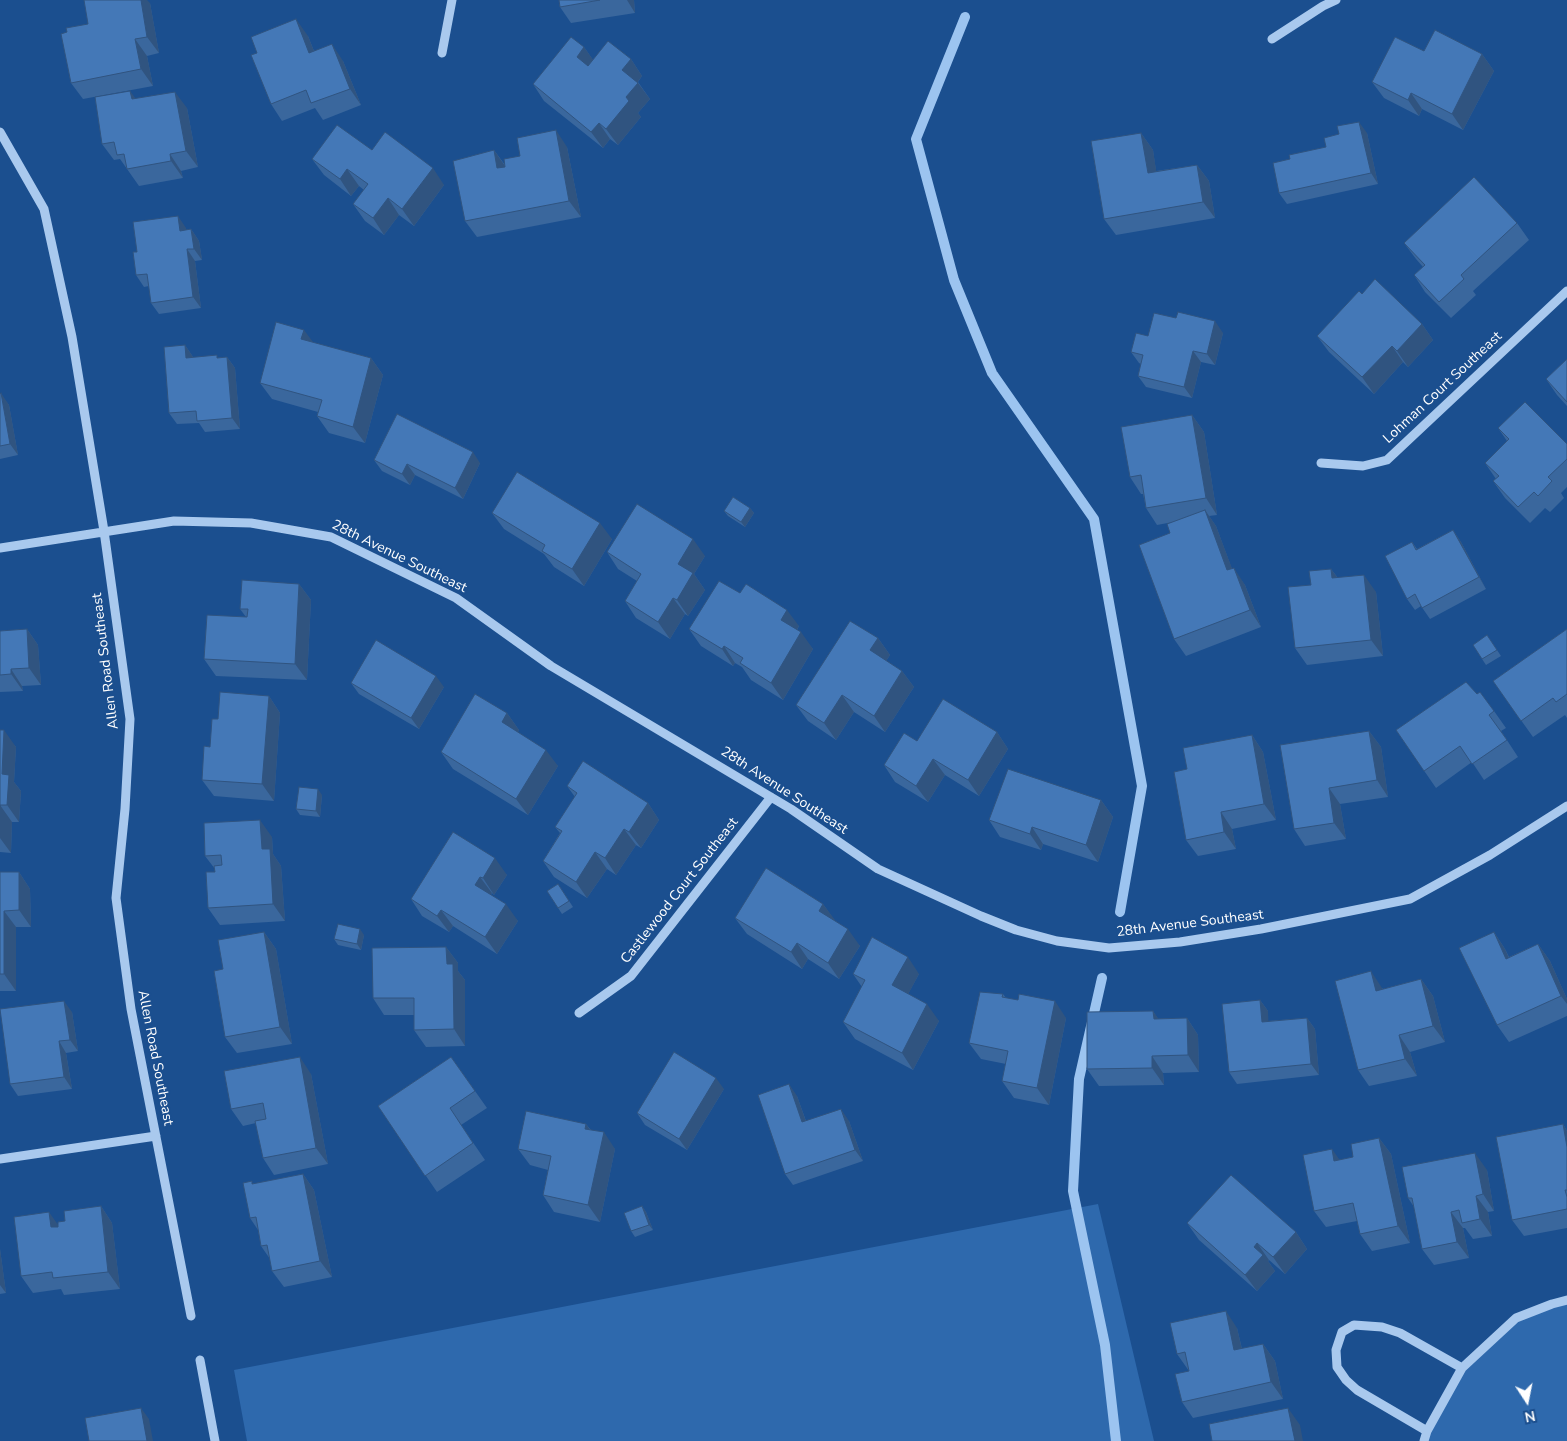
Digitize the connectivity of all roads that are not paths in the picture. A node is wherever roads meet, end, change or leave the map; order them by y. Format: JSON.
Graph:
{"nodes":[{"id":1,"x":452,"y":0,"type":"edge"},
{"id":2,"x":1336,"y":0,"type":"edge"},
{"id":3,"x":1272,"y":39,"type":"dead end"},
{"id":4,"x":442,"y":52,"type":"dead end"},
{"id":5,"x":0,"y":132,"type":"edge"},
{"id":6,"x":1567,"y":291,"type":"edge"},
{"id":7,"x":1321,"y":464,"type":"dead end"},
{"id":8,"x":104,"y":531,"type":"junction"},
{"id":9,"x":0,"y":548,"type":"edge"},
{"id":10,"x":771,"y":797,"type":"junction"},
{"id":11,"x":1567,"y":806,"type":"edge"},
{"id":12,"x":579,"y":1013,"type":"dead end"},
{"id":13,"x":156,"y":1136,"type":"junction"},
{"id":14,"x":0,"y":1159,"type":"edge"},
{"id":15,"x":1567,"y":1300,"type":"edge"},
{"id":16,"x":191,"y":1316,"type":"dead end"},
{"id":17,"x":200,"y":1360,"type":"dead end"},
{"id":18,"x":1462,"y":1368,"type":"junction"},
{"id":19,"x":1426,"y":1431,"type":"junction"},
{"id":20,"x":216,"y":1441,"type":"edge"},
{"id":21,"x":1424,"y":1441,"type":"edge"}],
"edges":[{"from":1,"to":4,"type":"street"},
{"from":2,"to":3,"type":"street"},
{"from":5,"to":8,"type":"street","name":"Allen Road Southeast"},
{"from":6,"to":7,"type":"street","name":"Lohman Court Southeast"},
{"from":8,"to":9,"type":"street","name":"28th Avenue Southeast"},
{"from":8,"to":10,"type":"street","name":"28th Avenue Southeast"},
{"from":8,"to":13,"type":"street","name":"Allen Road Southeast"},
{"from":10,"to":11,"type":"street","name":"28th Avenue Southeast"},
{"from":10,"to":12,"type":"street","name":"Castlewood Court Southeast"},
{"from":13,"to":14,"type":"street"},
{"from":13,"to":16,"type":"street","name":"Allen Road Southeast"},
{"from":15,"to":18,"type":"street"},
{"from":17,"to":20,"type":"street"},
{"from":18,"to":19,"type":"street"},
{"from":18,"to":19,"type":"street"},
{"from":19,"to":21,"type":"street"}]}
